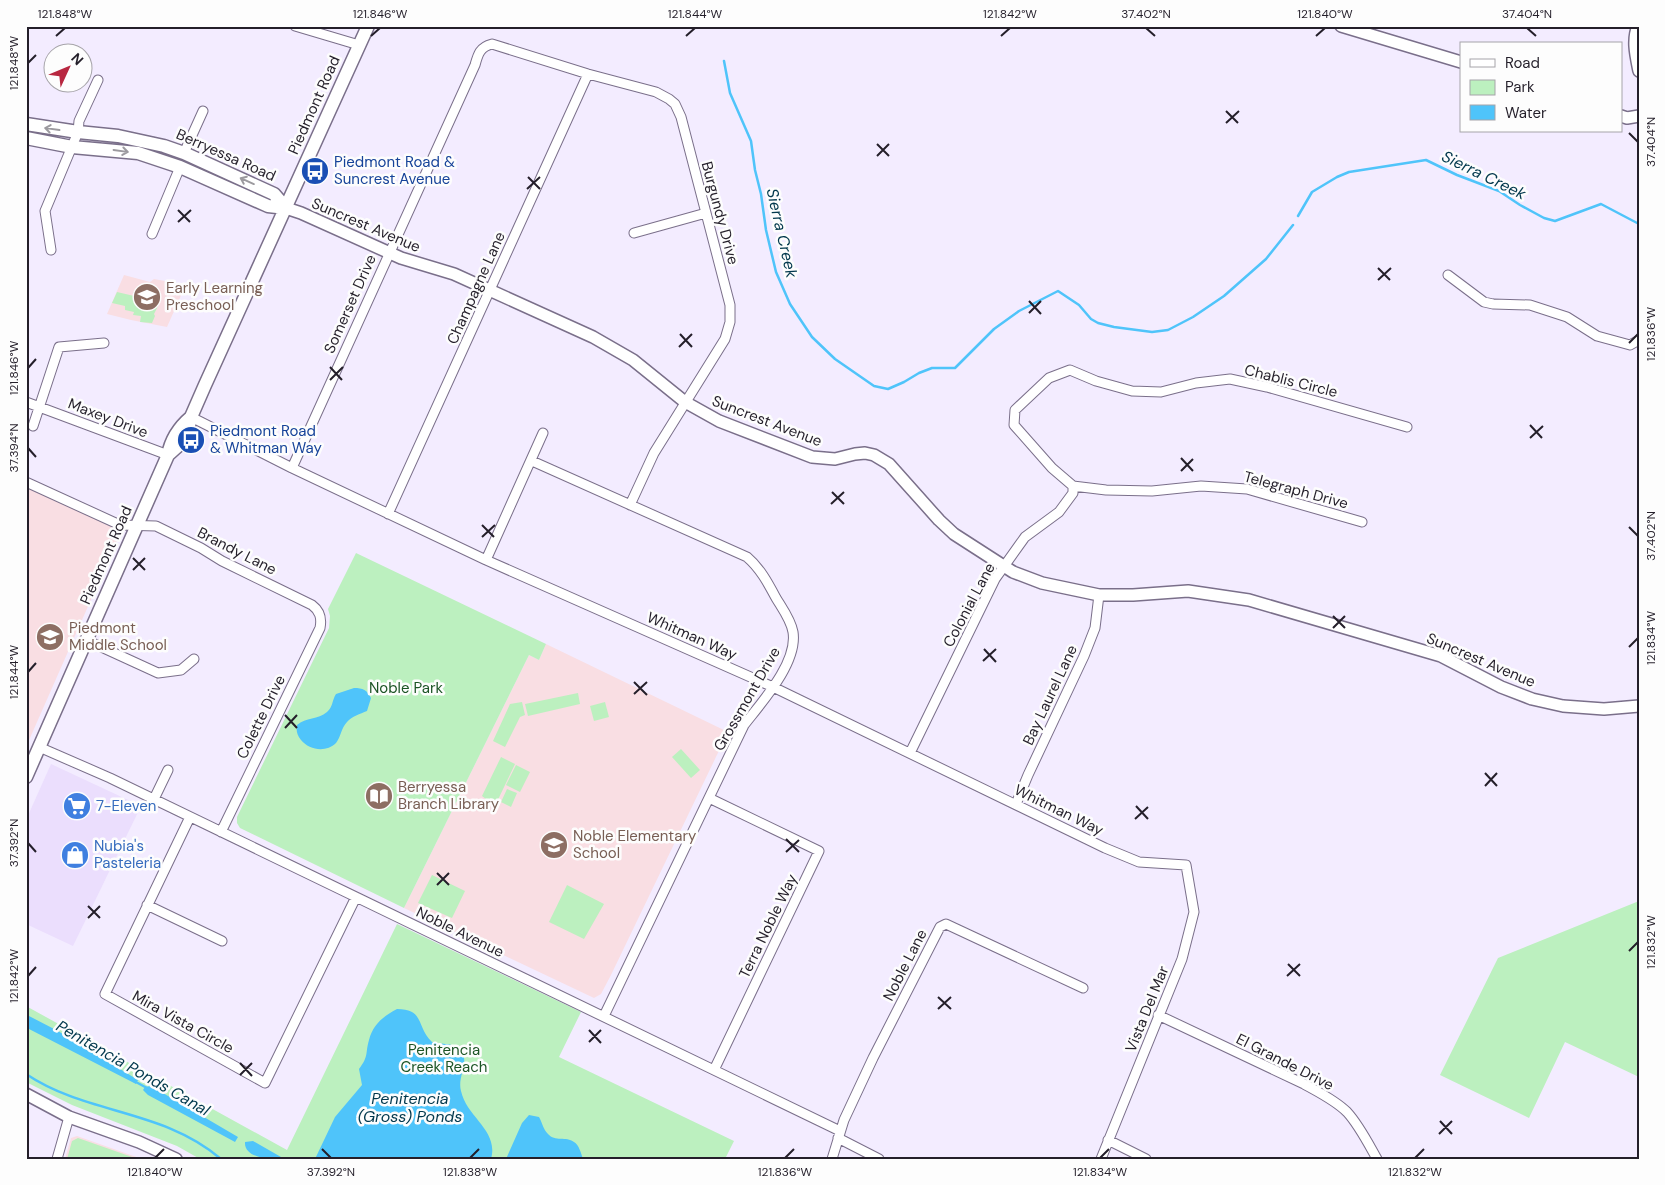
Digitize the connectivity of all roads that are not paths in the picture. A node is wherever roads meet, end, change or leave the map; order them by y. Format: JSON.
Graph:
{"nodes":[{"id":1,"x":295,"y":26,"type":"edge"},
{"id":2,"x":368,"y":26,"type":"edge"},
{"id":3,"x":1341,"y":26,"type":"edge"},
{"id":4,"x":1638,"y":26,"type":"edge"},
{"id":5,"x":359,"y":45,"type":"junction"},
{"id":6,"x":486,"y":46,"type":"joint"},
{"id":7,"x":1460,"y":62,"type":"edge"},
{"id":8,"x":1639,"y":71,"type":"edge"},
{"id":9,"x":588,"y":74,"type":"junction"},
{"id":10,"x":98,"y":80,"type":"dead end"},
{"id":11,"x":203,"y":111,"type":"dead end"},
{"id":12,"x":1622,"y":116,"type":"edge"},
{"id":13,"x":1639,"y":116,"type":"edge"},
{"id":14,"x":26,"y":124,"type":"edge"},
{"id":15,"x":78,"y":132,"type":"junction"},
{"id":16,"x":26,"y":138,"type":"edge"},
{"id":17,"x":72,"y":147,"type":"junction"},
{"id":18,"x":184,"y":153,"type":"junction"},
{"id":19,"x":180,"y":166,"type":"junction"},
{"id":20,"x":286,"y":208,"type":"junction"},
{"id":21,"x":706,"y":213,"type":"junction"},
{"id":22,"x":634,"y":232,"type":"dead end"},
{"id":23,"x":152,"y":234,"type":"dead end"},
{"id":24,"x":52,"y":250,"type":"dead end"},
{"id":25,"x":389,"y":252,"type":"junction"},
{"id":26,"x":1448,"y":275,"type":"dead end"},
{"id":27,"x":490,"y":290,"type":"junction"},
{"id":28,"x":1639,"y":340,"type":"edge"},
{"id":29,"x":104,"y":344,"type":"dead end"},
{"id":30,"x":26,"y":402,"type":"edge"},
{"id":31,"x":685,"y":402,"type":"junction"},
{"id":32,"x":39,"y":406,"type":"junction"},
{"id":33,"x":191,"y":417,"type":"junction"},
{"id":34,"x":33,"y":426,"type":"dead end"},
{"id":35,"x":1407,"y":427,"type":"dead end"},
{"id":36,"x":543,"y":433,"type":"dead end"},
{"id":37,"x":168,"y":455,"type":"junction"},
{"id":38,"x":532,"y":460,"type":"junction"},
{"id":39,"x":292,"y":468,"type":"junction"},
{"id":40,"x":26,"y":482,"type":"edge"},
{"id":41,"x":1073,"y":486,"type":"junction"},
{"id":42,"x":630,"y":504,"type":"junction"},
{"id":43,"x":388,"y":514,"type":"junction"},
{"id":44,"x":1362,"y":522,"type":"dead end"},
{"id":45,"x":137,"y":525,"type":"junction"},
{"id":46,"x":486,"y":560,"type":"junction"},
{"id":47,"x":1004,"y":567,"type":"junction"},
{"id":48,"x":1099,"y":595,"type":"junction"},
{"id":49,"x":319,"y":613,"type":"joint"},
{"id":50,"x":86,"y":640,"type":"junction"},
{"id":51,"x":194,"y":660,"type":"dead end"},
{"id":52,"x":773,"y":687,"type":"junction"},
{"id":53,"x":1639,"y":706,"type":"edge"},
{"id":54,"x":39,"y":747,"type":"junction"},
{"id":55,"x":910,"y":753,"type":"junction"},
{"id":56,"x":168,"y":770,"type":"dead end"},
{"id":57,"x":26,"y":777,"type":"edge"},
{"id":58,"x":709,"y":798,"type":"junction"},
{"id":59,"x":154,"y":799,"type":"junction"},
{"id":60,"x":1016,"y":804,"type":"junction"},
{"id":61,"x":190,"y":817,"type":"junction"},
{"id":62,"x":221,"y":832,"type":"junction"},
{"id":63,"x":1186,"y":865,"type":"joint"},
{"id":64,"x":356,"y":897,"type":"junction"},
{"id":65,"x":147,"y":905,"type":"junction"},
{"id":66,"x":222,"y":941,"type":"dead end"},
{"id":67,"x":1083,"y":988,"type":"dead end"},
{"id":68,"x":1158,"y":1015,"type":"junction"},
{"id":69,"x":604,"y":1016,"type":"junction"},
{"id":70,"x":714,"y":1070,"type":"junction"},
{"id":71,"x":26,"y":1094,"type":"edge"},
{"id":72,"x":70,"y":1117,"type":"junction"},
{"id":73,"x":839,"y":1135,"type":"junction"},
{"id":74,"x":1108,"y":1140,"type":"junction"},
{"id":75,"x":58,"y":1159,"type":"edge"},
{"id":76,"x":176,"y":1159,"type":"edge"},
{"id":77,"x":832,"y":1159,"type":"edge"},
{"id":78,"x":879,"y":1159,"type":"edge"},
{"id":79,"x":1101,"y":1159,"type":"edge"},
{"id":80,"x":1146,"y":1159,"type":"edge"},
{"id":81,"x":1377,"y":1159,"type":"edge"}],
"edges":[{"from":1,"to":5,"type":"street"},
{"from":2,"to":5,"type":"main road","name":"Piedmont Road"},
{"from":3,"to":7,"type":"street"},
{"from":4,"to":8,"type":"street"},
{"from":5,"to":20,"type":"main road","name":"Piedmont Road"},
{"from":6,"to":9,"type":"street","name":"Burgundy Drive"},
{"from":6,"to":25,"type":"street","name":"Somerset Drive"},
{"from":9,"to":21,"type":"street","name":"Burgundy Drive"},
{"from":9,"to":27,"type":"street","name":"Champagne Lane"},
{"from":10,"to":15,"type":"street"},
{"from":11,"to":18,"type":"street"},
{"from":12,"to":13,"type":"street"},
{"from":15,"to":14,"type":"main road","name":"Berryessa Road","one_way":true},
{"from":15,"to":17,"type":"street"},
{"from":15,"to":18,"type":"main road","name":"Berryessa Road"},
{"from":16,"to":17,"type":"main road","name":"Berryessa Road"},
{"from":17,"to":19,"type":"main road","name":"Berryessa Road","one_way":true},
{"from":17,"to":24,"type":"street"},
{"from":20,"to":18,"type":"main road","name":"Berryessa Road","one_way":true},
{"from":19,"to":20,"type":"main road","name":"Berryessa Road"},
{"from":19,"to":23,"type":"street"},
{"from":20,"to":25,"type":"street","name":"Suncrest Avenue"},
{"from":20,"to":33,"type":"main road","name":"Piedmont Road"},
{"from":21,"to":22,"type":"street"},
{"from":21,"to":31,"type":"street","name":"Burgundy Drive"},
{"from":25,"to":27,"type":"street","name":"Suncrest Avenue"},
{"from":25,"to":39,"type":"street","name":"Somerset Drive"},
{"from":26,"to":28,"type":"street"},
{"from":27,"to":31,"type":"street","name":"Suncrest Avenue"},
{"from":27,"to":43,"type":"street","name":"Champagne Lane"},
{"from":29,"to":32,"type":"street"},
{"from":30,"to":32,"type":"street","name":"Maxey Drive"},
{"from":31,"to":42,"type":"street","name":"Burgundy Drive"},
{"from":31,"to":47,"type":"street","name":"Suncrest Avenue"},
{"from":32,"to":34,"type":"street"},
{"from":32,"to":37,"type":"street","name":"Maxey Drive"},
{"from":33,"to":37,"type":"main road","name":"Piedmont Road"},
{"from":33,"to":39,"type":"street","name":"Whitman Way"},
{"from":35,"to":41,"type":"street","name":"Chablis Circle"},
{"from":36,"to":38,"type":"street"},
{"from":37,"to":45,"type":"main road","name":"Piedmont Road"},
{"from":38,"to":42,"type":"street","name":"Grossmont Drive"},
{"from":38,"to":46,"type":"street"},
{"from":39,"to":43,"type":"street","name":"Whitman Way"},
{"from":40,"to":45,"type":"street","name":"Brandy Lane"},
{"from":41,"to":44,"type":"street","name":"Telegraph Drive"},
{"from":41,"to":47,"type":"street","name":"Colonial Lane"},
{"from":42,"to":52,"type":"street","name":"Grossmont Drive"},
{"from":43,"to":46,"type":"street","name":"Whitman Way"},
{"from":45,"to":49,"type":"street","name":"Brandy Lane"},
{"from":45,"to":50,"type":"main road","name":"Piedmont Road"},
{"from":46,"to":52,"type":"street","name":"Whitman Way"},
{"from":47,"to":48,"type":"street","name":"Suncrest Avenue"},
{"from":47,"to":55,"type":"street","name":"Colonial Lane"},
{"from":48,"to":53,"type":"street","name":"Suncrest Avenue"},
{"from":48,"to":60,"type":"street","name":"Bay Laurel Lane"},
{"from":49,"to":62,"type":"street","name":"Colette Drive"},
{"from":50,"to":51,"type":"street"},
{"from":50,"to":54,"type":"main road","name":"Piedmont Road"},
{"from":52,"to":55,"type":"street","name":"Whitman Way"},
{"from":52,"to":58,"type":"street","name":"Grossmont Drive"},
{"from":54,"to":57,"type":"main road","name":"Piedmont Road"},
{"from":54,"to":59,"type":"street","name":"Noble Avenue"},
{"from":55,"to":60,"type":"street","name":"Whitman Way"},
{"from":56,"to":59,"type":"street"},
{"from":58,"to":69,"type":"street","name":"Grossmont Drive"},
{"from":58,"to":70,"type":"street","name":"Terra Noble Way"},
{"from":59,"to":61,"type":"street","name":"Noble Avenue"},
{"from":60,"to":63,"type":"street","name":"Whitman Way"},
{"from":61,"to":62,"type":"street","name":"Noble Avenue"},
{"from":61,"to":65,"type":"street","name":"Mira Vista Circle"},
{"from":62,"to":64,"type":"street","name":"Noble Avenue"},
{"from":63,"to":68,"type":"street","name":"Vista Del Mar"},
{"from":64,"to":65,"type":"street","name":"Mira Vista Circle"},
{"from":64,"to":69,"type":"street","name":"Noble Avenue"},
{"from":65,"to":66,"type":"street"},
{"from":67,"to":73,"type":"street","name":"Noble Lane"},
{"from":68,"to":74,"type":"street","name":"Vista Del Mar"},
{"from":68,"to":81,"type":"street","name":"El Grande Drive"},
{"from":69,"to":70,"type":"street","name":"Noble Avenue"},
{"from":70,"to":73,"type":"street","name":"Noble Avenue"},
{"from":71,"to":72,"type":"street"},
{"from":72,"to":75,"type":"street"},
{"from":72,"to":76,"type":"street"},
{"from":73,"to":77,"type":"street"},
{"from":73,"to":78,"type":"street","name":"Noble Avenue"},
{"from":74,"to":79,"type":"street","name":"Vista Del Mar"},
{"from":74,"to":80,"type":"street"}]}
